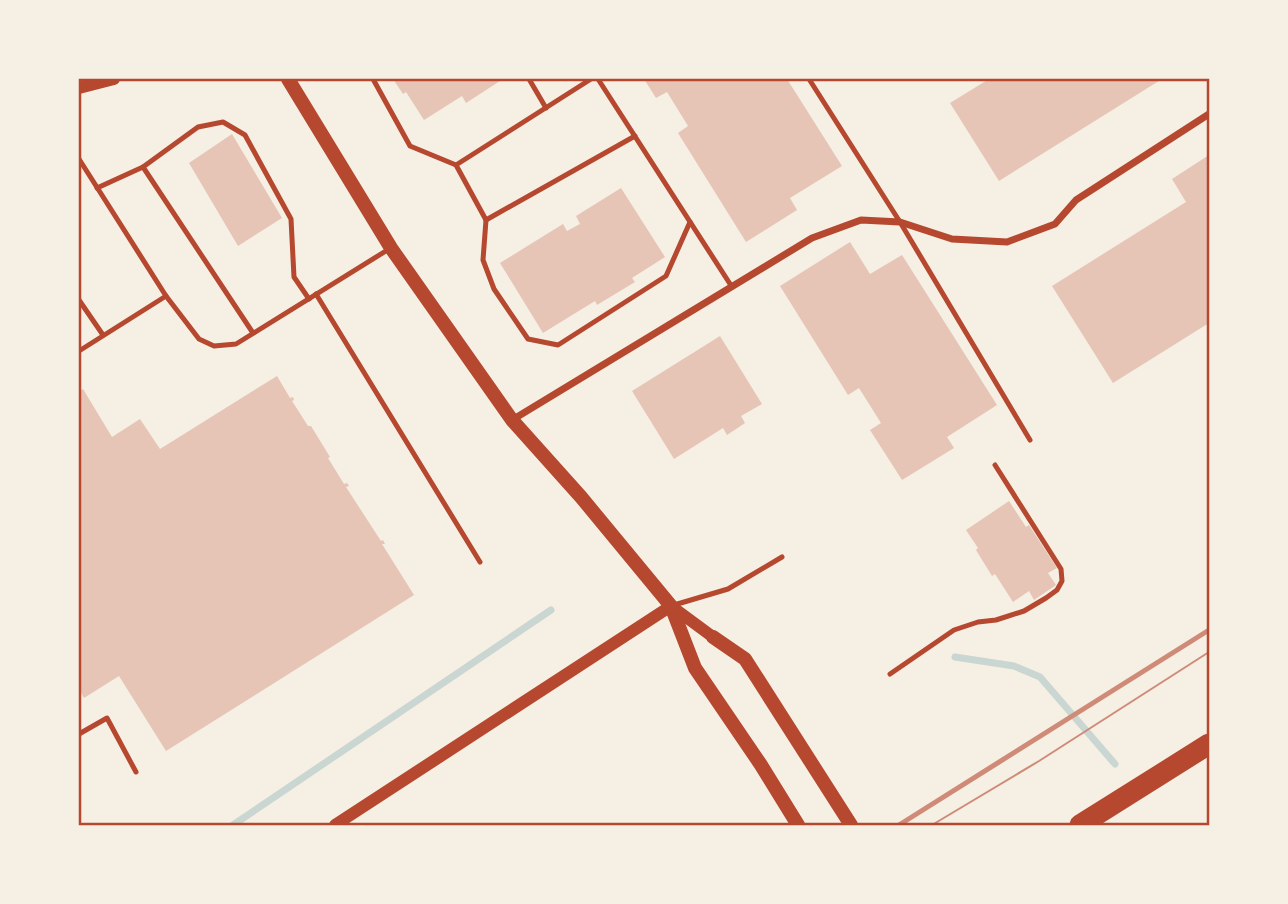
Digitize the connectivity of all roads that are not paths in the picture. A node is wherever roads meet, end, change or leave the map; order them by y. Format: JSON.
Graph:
{"nodes":[{"id":1,"x":114,"y":79,"type":"edge"},
{"id":2,"x":288,"y":79,"type":"edge"},
{"id":3,"x":373,"y":79,"type":"edge"},
{"id":4,"x":528,"y":79,"type":"edge"},
{"id":5,"x":591,"y":79,"type":"edge"},
{"id":6,"x":598,"y":79,"type":"edge"},
{"id":7,"x":809,"y":79,"type":"edge"},
{"id":8,"x":79,"y":88,"type":"edge"},
{"id":9,"x":546,"y":108,"type":"junction"},
{"id":10,"x":1209,"y":114,"type":"edge"},
{"id":11,"x":635,"y":136,"type":"junction"},
{"id":12,"x":79,"y":159,"type":"edge"},
{"id":13,"x":456,"y":165,"type":"junction"},
{"id":14,"x":143,"y":167,"type":"junction"},
{"id":15,"x":97,"y":188,"type":"junction"},
{"id":16,"x":486,"y":219,"type":"junction"},
{"id":17,"x":690,"y":222,"type":"junction"},
{"id":18,"x":900,"y":222,"type":"junction"},
{"id":19,"x":391,"y":248,"type":"junction"},
{"id":20,"x":732,"y":287,"type":"junction"},
{"id":21,"x":316,"y":294,"type":"junction"},
{"id":22,"x":166,"y":296,"type":"junction"},
{"id":23,"x":309,"y":299,"type":"junction"},
{"id":24,"x":79,"y":300,"type":"edge"},
{"id":25,"x":253,"y":334,"type":"junction"},
{"id":26,"x":103,"y":335,"type":"junction"},
{"id":27,"x":79,"y":351,"type":"edge"},
{"id":28,"x":512,"y":420,"type":"junction"},
{"id":29,"x":1030,"y":440,"type":"dead end"},
{"id":30,"x":995,"y":465,"type":"dead end"},
{"id":31,"x":782,"y":557,"type":"dead end"},
{"id":32,"x":480,"y":562,"type":"dead end"},
{"id":33,"x":671,"y":606,"type":"junction"},
{"id":34,"x":713,"y":636,"type":"joint"},
{"id":35,"x":890,"y":674,"type":"dead end"},
{"id":36,"x":79,"y":734,"type":"edge"},
{"id":37,"x":1209,"y":744,"type":"edge"},
{"id":38,"x":136,"y":772,"type":"dead end"},
{"id":39,"x":335,"y":825,"type":"edge"},
{"id":40,"x":798,"y":825,"type":"edge"},
{"id":41,"x":851,"y":825,"type":"edge"},
{"id":42,"x":1080,"y":825,"type":"edge"}],
"edges":[{"from":1,"to":8,"type":"street"},
{"from":2,"to":19,"type":"main road"},
{"from":3,"to":13,"type":"lane"},
{"from":4,"to":9,"type":"lane"},
{"from":5,"to":9,"type":"lane"},
{"from":6,"to":11,"type":"lane"},
{"from":7,"to":18,"type":"lane"},
{"from":9,"to":13,"type":"lane"},
{"from":10,"to":18,"type":"street"},
{"from":11,"to":16,"type":"lane"},
{"from":11,"to":17,"type":"lane"},
{"from":12,"to":15,"type":"lane"},
{"from":13,"to":16,"type":"lane"},
{"from":14,"to":15,"type":"lane"},
{"from":14,"to":23,"type":"lane"},
{"from":14,"to":25,"type":"lane"},
{"from":15,"to":22,"type":"lane"},
{"from":16,"to":17,"type":"lane"},
{"from":17,"to":20,"type":"lane"},
{"from":18,"to":20,"type":"street"},
{"from":18,"to":29,"type":"lane"},
{"from":19,"to":21,"type":"lane"},
{"from":19,"to":28,"type":"main road"},
{"from":20,"to":28,"type":"street"},
{"from":21,"to":23,"type":"lane"},
{"from":21,"to":32,"type":"lane"},
{"from":22,"to":25,"type":"lane"},
{"from":22,"to":26,"type":"lane"},
{"from":23,"to":25,"type":"lane"},
{"from":24,"to":26,"type":"lane"},
{"from":26,"to":27,"type":"lane"},
{"from":28,"to":33,"type":"main road"},
{"from":30,"to":35,"type":"lane"},
{"from":31,"to":33,"type":"lane"},
{"from":33,"to":34,"type":"street"},
{"from":33,"to":39,"type":"street"},
{"from":33,"to":40,"type":"main road"},
{"from":34,"to":41,"type":"main road"},
{"from":36,"to":38,"type":"lane"},
{"from":37,"to":42,"type":"highway"}]}
